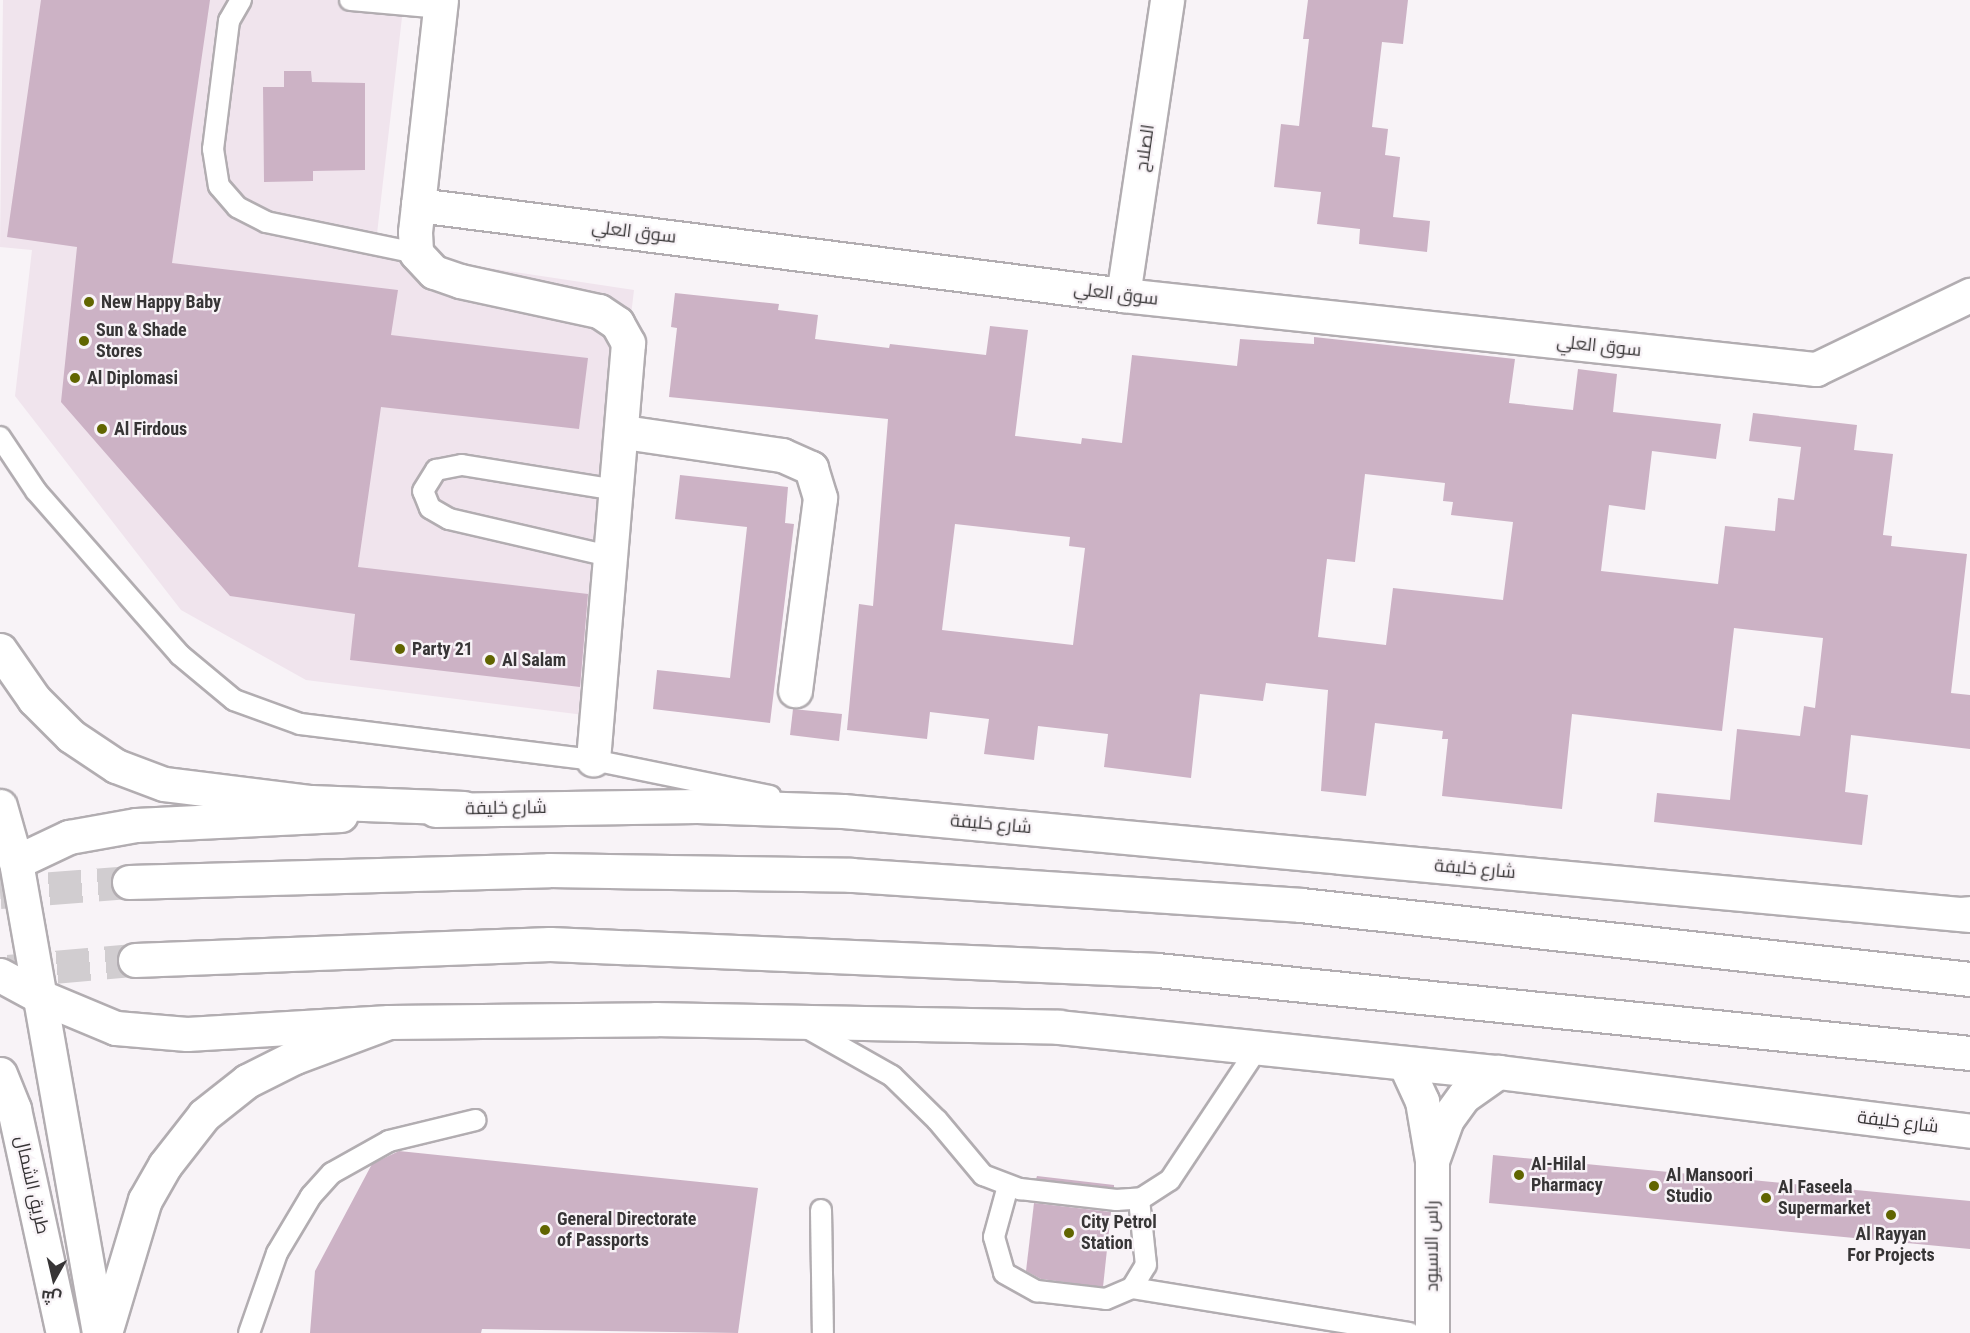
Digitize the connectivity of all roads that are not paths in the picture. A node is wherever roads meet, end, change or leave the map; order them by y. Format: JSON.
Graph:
{"nodes":[{"id":1,"x":241,"y":0,"type":"edge"},
{"id":2,"x":350,"y":0,"type":"edge"},
{"id":3,"x":1167,"y":0,"type":"edge"},
{"id":4,"x":441,"y":4,"type":"edge"},
{"id":5,"x":418,"y":205,"type":"junction"},
{"id":6,"x":416,"y":253,"type":"junction"},
{"id":7,"x":1123,"y":295,"type":"junction"},
{"id":8,"x":1970,"y":295,"type":"edge"},
{"id":9,"x":624,"y":432,"type":"junction"},
{"id":10,"x":0,"y":436,"type":"edge"},
{"id":11,"x":617,"y":490,"type":"junction"},
{"id":12,"x":609,"y":556,"type":"junction"},
{"id":13,"x":0,"y":650,"type":"edge"},
{"id":14,"x":795,"y":690,"type":"dead end"},
{"id":15,"x":593,"y":760,"type":"junction"},
{"id":16,"x":0,"y":806,"type":"edge"},
{"id":17,"x":464,"y":808,"type":"junction"},
{"id":18,"x":843,"y":811,"type":"junction"},
{"id":19,"x":8,"y":870,"type":"edge"},
{"id":20,"x":129,"y":882,"type":"tunnel mouth"},
{"id":21,"x":1967,"y":914,"type":"edge"},
{"id":22,"x":135,"y":960,"type":"tunnel mouth"},
{"id":23,"x":0,"y":975,"type":"edge"},
{"id":24,"x":1970,"y":979,"type":"edge"},
{"id":25,"x":39,"y":996,"type":"junction"},
{"id":26,"x":781,"y":1019,"type":"junction"},
{"id":27,"x":389,"y":1022,"type":"junction"},
{"id":28,"x":1259,"y":1046,"type":"junction"},
{"id":29,"x":1970,"y":1053,"type":"edge"},
{"id":30,"x":1405,"y":1065,"type":"junction"},
{"id":31,"x":1498,"y":1072,"type":"junction"},
{"id":32,"x":0,"y":1074,"type":"edge"},
{"id":33,"x":7,"y":1105,"type":"edge"},
{"id":34,"x":476,"y":1120,"type":"dead end"},
{"id":35,"x":1970,"y":1131,"type":"edge"},
{"id":36,"x":1432,"y":1160,"type":"junction"},
{"id":37,"x":1008,"y":1186,"type":"junction"},
{"id":38,"x":1139,"y":1199,"type":"junction"},
{"id":39,"x":820,"y":1210,"type":"dead end"},
{"id":40,"x":1132,"y":1288,"type":"junction"},
{"id":41,"x":63,"y":1333,"type":"edge"},
{"id":42,"x":99,"y":1333,"type":"edge"},
{"id":43,"x":105,"y":1333,"type":"edge"},
{"id":44,"x":249,"y":1333,"type":"edge"},
{"id":45,"x":823,"y":1333,"type":"edge"},
{"id":46,"x":1408,"y":1333,"type":"edge"},
{"id":47,"x":1432,"y":1333,"type":"edge"}],
"edges":[{"from":1,"to":6,"type":"lane"},
{"from":2,"to":4,"type":"lane"},
{"from":3,"to":7,"type":"street","name":"الصلاح"},
{"from":4,"to":5,"type":"street"},
{"from":5,"to":6,"type":"street"},
{"from":5,"to":7,"type":"street","name":"سوق العلي"},
{"from":6,"to":9,"type":"street"},
{"from":7,"to":8,"type":"street","name":"سوق العلي"},
{"from":9,"to":11,"type":"street"},
{"from":9,"to":14,"type":"street"},
{"from":10,"to":15,"type":"lane"},
{"from":11,"to":12,"type":"street"},
{"from":11,"to":12,"type":"lane"},
{"from":12,"to":15,"type":"street"},
{"from":13,"to":17,"type":"street"},
{"from":15,"to":18,"type":"lane"},
{"from":16,"to":19,"type":"street"},
{"from":17,"to":18,"type":"street","name":"شارع خليفة"},
{"from":17,"to":19,"type":"street","name":"شارع خليفة"},
{"from":18,"to":21,"type":"street","name":"شارع خليفة"},
{"from":19,"to":25,"type":"street"},
{"from":20,"to":24,"type":"street"},
{"from":22,"to":29,"type":"street"},
{"from":23,"to":25,"type":"street","name":"شارع خليفة"},
{"from":25,"to":27,"type":"street","name":"شارع خليفة"},
{"from":25,"to":42,"type":"street"},
{"from":26,"to":27,"type":"street","name":"شارع خليفة"},
{"from":26,"to":28,"type":"street","name":"شارع خليفة"},
{"from":26,"to":37,"type":"lane"},
{"from":27,"to":43,"type":"street"},
{"from":28,"to":30,"type":"street","name":"شارع خليفة"},
{"from":28,"to":38,"type":"lane"},
{"from":30,"to":31,"type":"street","name":"شارع خليفة"},
{"from":30,"to":36,"type":"street","name":"راس الاسيود"},
{"from":31,"to":35,"type":"street","name":"شارع خليفة"},
{"from":31,"to":36,"type":"street","name":"راس الاسيود"},
{"from":32,"to":33,"type":"street","name":"طريق الشمال"},
{"from":33,"to":41,"type":"street","name":"طريق الشمال"},
{"from":34,"to":44,"type":"lane"},
{"from":36,"to":47,"type":"street","name":"راس الاسيود"},
{"from":37,"to":38,"type":"lane"},
{"from":37,"to":40,"type":"lane"},
{"from":38,"to":40,"type":"lane"},
{"from":39,"to":45,"type":"lane"},
{"from":40,"to":46,"type":"lane"}]}
